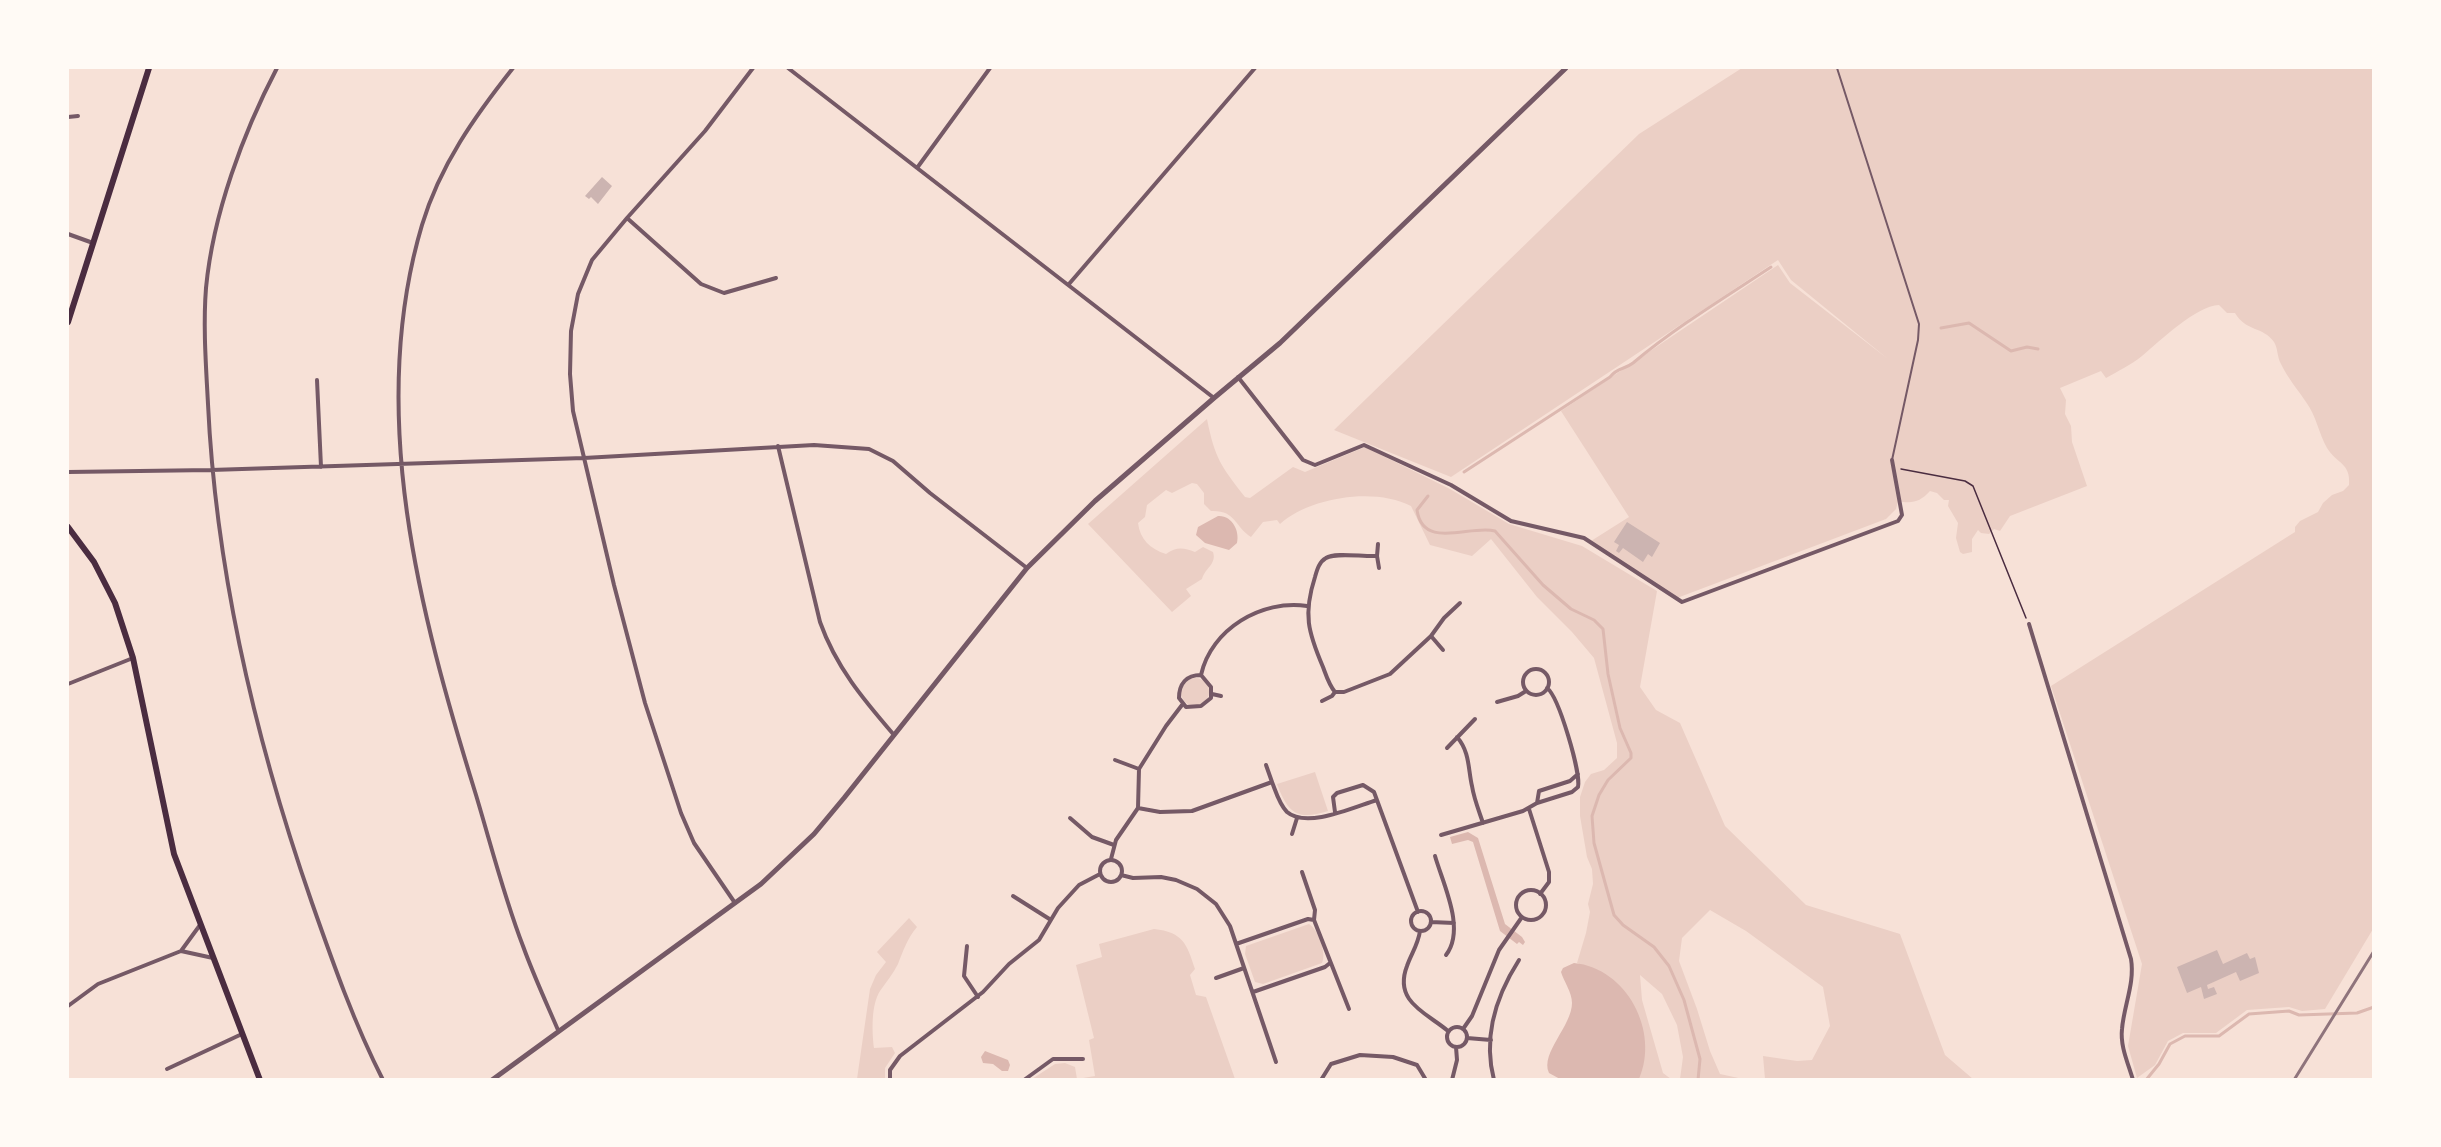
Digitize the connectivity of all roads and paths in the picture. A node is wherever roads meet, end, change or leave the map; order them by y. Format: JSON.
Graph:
{"nodes":[{"id":1,"x":149,"y":68,"type":"edge"},
{"id":2,"x":277,"y":68,"type":"edge"},
{"id":3,"x":513,"y":68,"type":"edge"},
{"id":4,"x":753,"y":68,"type":"edge"},
{"id":5,"x":788,"y":68,"type":"edge"},
{"id":6,"x":990,"y":68,"type":"edge"},
{"id":7,"x":1255,"y":68,"type":"edge"},
{"id":8,"x":1566,"y":68,"type":"edge"},
{"id":9,"x":1837,"y":68,"type":"edge"},
{"id":10,"x":78,"y":116,"type":"dead end"},
{"id":11,"x":68,"y":117,"type":"edge"},
{"id":12,"x":917,"y":168,"type":"junction"},
{"id":13,"x":627,"y":218,"type":"junction"},
{"id":14,"x":68,"y":234,"type":"edge"},
{"id":15,"x":93,"y":243,"type":"junction"},
{"id":16,"x":776,"y":278,"type":"dead end"},
{"id":17,"x":1069,"y":284,"type":"junction"},
{"id":18,"x":68,"y":322,"type":"edge"},
{"id":19,"x":1239,"y":377,"type":"junction"},
{"id":20,"x":317,"y":380,"type":"dead end"},
{"id":21,"x":1214,"y":398,"type":"junction"},
{"id":22,"x":778,"y":446,"type":"junction"},
{"id":23,"x":584,"y":458,"type":"junction"},
{"id":24,"x":1892,"y":460,"type":"junction"},
{"id":25,"x":400,"y":464,"type":"junction"},
{"id":26,"x":321,"y":467,"type":"junction"},
{"id":27,"x":211,"y":470,"type":"junction"},
{"id":28,"x":68,"y":472,"type":"edge"},
{"id":29,"x":68,"y":527,"type":"edge"},
{"id":30,"x":1378,"y":544,"type":"dead end"},
{"id":31,"x":1377,"y":556,"type":"junction"},
{"id":32,"x":1027,"y":568,"type":"junction"},
{"id":33,"x":1379,"y":568,"type":"dead end"},
{"id":34,"x":1460,"y":603,"type":"dead end"},
{"id":35,"x":1307,"y":606,"type":"junction"},
{"id":36,"x":2029,"y":624,"type":"joint"},
{"id":37,"x":1431,"y":636,"type":"junction"},
{"id":38,"x":1443,"y":650,"type":"dead end"},
{"id":39,"x":133,"y":658,"type":"junction"},
{"id":40,"x":1201,"y":675,"type":"junction"},
{"id":41,"x":68,"y":684,"type":"edge"},
{"id":42,"x":1547,"y":688,"type":"junction"},
{"id":43,"x":1526,"y":691,"type":"junction"},
{"id":44,"x":1335,"y":692,"type":"junction"},
{"id":45,"x":1212,"y":694,"type":"junction"},
{"id":46,"x":1221,"y":696,"type":"dead end"},
{"id":47,"x":1322,"y":700,"type":"dead end"},
{"id":48,"x":1497,"y":702,"type":"dead end"},
{"id":49,"x":1182,"y":705,"type":"junction"},
{"id":50,"x":1475,"y":719,"type":"dead end"},
{"id":51,"x":894,"y":735,"type":"junction"},
{"id":52,"x":1457,"y":737,"type":"junction"},
{"id":53,"x":1448,"y":748,"type":"dead end"},
{"id":54,"x":1116,"y":760,"type":"dead end"},
{"id":55,"x":1266,"y":765,"type":"dead end"},
{"id":56,"x":1139,"y":769,"type":"junction"},
{"id":57,"x":1578,"y":774,"type":"junction"},
{"id":58,"x":1272,"y":782,"type":"junction"},
{"id":59,"x":1377,"y":800,"type":"junction"},
{"id":60,"x":1537,"y":802,"type":"junction"},
{"id":61,"x":1138,"y":807,"type":"junction"},
{"id":62,"x":1529,"y":809,"type":"junction"},
{"id":63,"x":1335,"y":812,"type":"junction"},
{"id":64,"x":1070,"y":818,"type":"dead end"},
{"id":65,"x":1298,"y":818,"type":"junction"},
{"id":66,"x":1483,"y":823,"type":"junction"},
{"id":67,"x":1292,"y":834,"type":"dead end"},
{"id":68,"x":1441,"y":835,"type":"dead end"},
{"id":69,"x":1114,"y":845,"type":"junction"},
{"id":70,"x":1435,"y":856,"type":"dead end"},
{"id":71,"x":1111,"y":859,"type":"junction"},
{"id":72,"x":1302,"y":872,"type":"dead end"},
{"id":73,"x":1100,"y":874,"type":"junction"},
{"id":74,"x":1121,"y":875,"type":"junction"},
{"id":75,"x":1540,"y":894,"type":"junction"},
{"id":76,"x":1013,"y":896,"type":"dead end"},
{"id":77,"x":735,"y":903,"type":"junction"},
{"id":78,"x":1418,"y":912,"type":"junction"},
{"id":79,"x":1522,"y":917,"type":"junction"},
{"id":80,"x":1051,"y":920,"type":"junction"},
{"id":81,"x":1314,"y":920,"type":"junction"},
{"id":82,"x":1431,"y":922,"type":"junction"},
{"id":83,"x":1454,"y":922,"type":"junction"},
{"id":84,"x":201,"y":925,"type":"junction"},
{"id":85,"x":1420,"y":931,"type":"junction"},
{"id":86,"x":1236,"y":944,"type":"junction"},
{"id":87,"x":967,"y":946,"type":"dead end"},
{"id":88,"x":181,"y":951,"type":"junction"},
{"id":89,"x":1446,"y":955,"type":"dead end"},
{"id":90,"x":214,"y":958,"type":"junction"},
{"id":91,"x":1519,"y":960,"type":"dead end"},
{"id":92,"x":1330,"y":963,"type":"junction"},
{"id":93,"x":1244,"y":968,"type":"junction"},
{"id":94,"x":1216,"y":978,"type":"dead end"},
{"id":95,"x":1253,"y":992,"type":"junction"},
{"id":96,"x":978,"y":997,"type":"junction"},
{"id":97,"x":68,"y":1006,"type":"edge"},
{"id":98,"x":1349,"y":1009,"type":"dead end"},
{"id":99,"x":1463,"y":1029,"type":"junction"},
{"id":100,"x":558,"y":1030,"type":"junction"},
{"id":101,"x":1448,"y":1031,"type":"junction"},
{"id":102,"x":243,"y":1034,"type":"junction"},
{"id":103,"x":1467,"y":1038,"type":"junction"},
{"id":104,"x":1491,"y":1040,"type":"junction"},
{"id":105,"x":1456,"y":1047,"type":"junction"},
{"id":106,"x":1083,"y":1059,"type":"dead end"},
{"id":107,"x":1276,"y":1062,"type":"dead end"},
{"id":108,"x":167,"y":1070,"type":"dead end"},
{"id":109,"x":2132,"y":1077,"type":"edge"},
{"id":110,"x":260,"y":1080,"type":"edge"},
{"id":111,"x":383,"y":1080,"type":"edge"},
{"id":112,"x":492,"y":1080,"type":"edge"},
{"id":113,"x":890,"y":1080,"type":"edge"},
{"id":114,"x":1024,"y":1080,"type":"edge"},
{"id":115,"x":1296,"y":1080,"type":"edge"},
{"id":116,"x":1304,"y":1080,"type":"edge"},
{"id":117,"x":1321,"y":1080,"type":"edge"},
{"id":118,"x":1426,"y":1080,"type":"edge"},
{"id":119,"x":1452,"y":1080,"type":"edge"},
{"id":120,"x":1494,"y":1080,"type":"edge"}],
"edges":[{"from":1,"to":15,"type":"main road"},
{"from":2,"to":27,"type":"street"},
{"from":3,"to":25,"type":"street"},
{"from":4,"to":13,"type":"street"},
{"from":5,"to":12,"type":"street"},
{"from":6,"to":12,"type":"street"},
{"from":7,"to":17,"type":"street"},
{"from":8,"to":19,"type":"street"},
{"from":9,"to":24,"type":"lane"},
{"from":10,"to":11,"type":"street"},
{"from":12,"to":17,"type":"street"},
{"from":13,"to":16,"type":"street"},
{"from":13,"to":23,"type":"street"},
{"from":14,"to":15,"type":"street"},
{"from":15,"to":18,"type":"main road"},
{"from":17,"to":21,"type":"street"},
{"from":19,"to":21,"type":"street"},
{"from":19,"to":24,"type":"street"},
{"from":20,"to":26,"type":"street"},
{"from":21,"to":32,"type":"street"},
{"from":22,"to":23,"type":"street"},
{"from":22,"to":32,"type":"street"},
{"from":22,"to":51,"type":"street"},
{"from":23,"to":25,"type":"street"},
{"from":23,"to":77,"type":"street"},
{"from":24,"to":36,"type":"path"},
{"from":25,"to":26,"type":"street"},
{"from":25,"to":100,"type":"street"},
{"from":26,"to":27,"type":"street"},
{"from":27,"to":28,"type":"street"},
{"from":27,"to":111,"type":"street"},
{"from":29,"to":39,"type":"main road"},
{"from":30,"to":31,"type":"street"},
{"from":31,"to":33,"type":"street"},
{"from":31,"to":35,"type":"street"},
{"from":32,"to":51,"type":"street"},
{"from":34,"to":37,"type":"street"},
{"from":35,"to":40,"type":"street"},
{"from":35,"to":44,"type":"street"},
{"from":36,"to":109,"type":"street"},
{"from":37,"to":38,"type":"street"},
{"from":37,"to":44,"type":"street"},
{"from":39,"to":41,"type":"street"},
{"from":39,"to":84,"type":"main road"},
{"from":40,"to":45,"type":"street"},
{"from":40,"to":49,"type":"street"},
{"from":42,"to":43,"type":"street"},
{"from":42,"to":43,"type":"street"},
{"from":42,"to":57,"type":"street"},
{"from":43,"to":48,"type":"street"},
{"from":44,"to":47,"type":"street"},
{"from":45,"to":46,"type":"street"},
{"from":45,"to":49,"type":"street"},
{"from":49,"to":56,"type":"street"},
{"from":50,"to":52,"type":"street"},
{"from":51,"to":77,"type":"street"},
{"from":52,"to":53,"type":"street"},
{"from":52,"to":66,"type":"street"},
{"from":54,"to":56,"type":"street"},
{"from":55,"to":58,"type":"street"},
{"from":56,"to":61,"type":"street"},
{"from":57,"to":60,"type":"street"},
{"from":57,"to":60,"type":"street"},
{"from":58,"to":61,"type":"street"},
{"from":58,"to":65,"type":"street"},
{"from":59,"to":63,"type":"street"},
{"from":59,"to":63,"type":"street"},
{"from":59,"to":78,"type":"street"},
{"from":60,"to":62,"type":"street"},
{"from":61,"to":69,"type":"street"},
{"from":62,"to":66,"type":"street"},
{"from":62,"to":75,"type":"street"},
{"from":63,"to":65,"type":"street"},
{"from":64,"to":69,"type":"street"},
{"from":65,"to":67,"type":"street"},
{"from":66,"to":68,"type":"street"},
{"from":69,"to":71,"type":"street"},
{"from":70,"to":83,"type":"street"},
{"from":71,"to":73,"type":"street"},
{"from":71,"to":74,"type":"street"},
{"from":72,"to":81,"type":"street"},
{"from":73,"to":74,"type":"street"},
{"from":73,"to":80,"type":"street"},
{"from":74,"to":86,"type":"street"},
{"from":75,"to":79,"type":"street"},
{"from":75,"to":79,"type":"street"},
{"from":76,"to":80,"type":"street"},
{"from":77,"to":100,"type":"street"},
{"from":78,"to":82,"type":"street"},
{"from":78,"to":85,"type":"street"},
{"from":79,"to":99,"type":"street"},
{"from":80,"to":96,"type":"street"},
{"from":81,"to":86,"type":"street"},
{"from":81,"to":92,"type":"street"},
{"from":82,"to":83,"type":"street"},
{"from":82,"to":85,"type":"street"},
{"from":83,"to":89,"type":"street"},
{"from":84,"to":88,"type":"street"},
{"from":84,"to":90,"type":"main road"},
{"from":85,"to":101,"type":"street"},
{"from":86,"to":93,"type":"street"},
{"from":87,"to":96,"type":"street"},
{"from":88,"to":90,"type":"street"},
{"from":88,"to":97,"type":"street"},
{"from":90,"to":102,"type":"main road"},
{"from":91,"to":104,"type":"street"},
{"from":92,"to":95,"type":"street"},
{"from":92,"to":98,"type":"street"},
{"from":93,"to":94,"type":"street"},
{"from":93,"to":95,"type":"street"},
{"from":95,"to":107,"type":"street"},
{"from":96,"to":113,"type":"street"},
{"from":99,"to":101,"type":"street"},
{"from":99,"to":103,"type":"street"},
{"from":100,"to":112,"type":"street"},
{"from":101,"to":105,"type":"street"},
{"from":102,"to":108,"type":"street"},
{"from":102,"to":110,"type":"main road"},
{"from":103,"to":104,"type":"street"},
{"from":103,"to":105,"type":"street"},
{"from":104,"to":120,"type":"street"},
{"from":105,"to":119,"type":"street"},
{"from":106,"to":114,"type":"street"},
{"from":115,"to":116,"type":"street"},
{"from":117,"to":118,"type":"street"}]}
